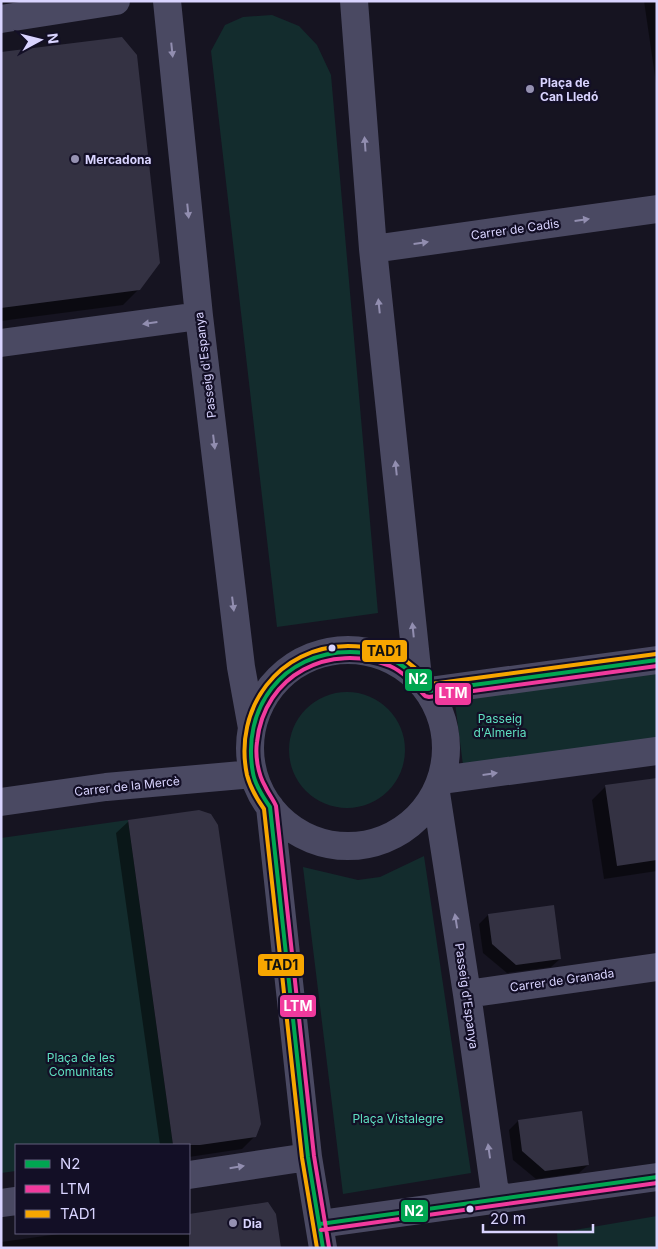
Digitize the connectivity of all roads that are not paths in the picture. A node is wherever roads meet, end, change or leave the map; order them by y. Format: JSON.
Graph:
{"nodes":[{"id":1,"x":116,"y":1,"type":"edge"},
{"id":2,"x":167,"y":1,"type":"edge"},
{"id":3,"x":354,"y":1,"type":"edge"},
{"id":4,"x":1,"y":20,"type":"edge"},
{"id":5,"x":657,"y":210,"type":"edge"},
{"id":6,"x":373,"y":249,"type":"junction"},
{"id":7,"x":199,"y":316,"type":"junction"},
{"id":8,"x":1,"y":342,"type":"edge"},
{"id":9,"x":657,"y":660,"type":"edge"},
{"id":10,"x":423,"y":685,"type":"junction"},
{"id":11,"x":252,"y":728,"type":"junction"},
{"id":12,"x":657,"y":752,"type":"edge"},
{"id":13,"x":253,"y":774,"type":"junction"},
{"id":14,"x":439,"y":787,"type":"junction"},
{"id":15,"x":1,"y":802,"type":"edge"},
{"id":16,"x":270,"y":807,"type":"junction"},
{"id":17,"x":657,"y":967,"type":"edge"},
{"id":18,"x":467,"y":994,"type":"junction"},
{"id":19,"x":308,"y":1157,"type":"junction"},
{"id":20,"x":190,"y":1175,"type":"edge"},
{"id":21,"x":657,"y":1177,"type":"edge"},
{"id":22,"x":496,"y":1200,"type":"junction"},
{"id":23,"x":15,"y":1201,"type":"edge"},
{"id":24,"x":1,"y":1203,"type":"edge"},
{"id":25,"x":321,"y":1236,"type":"edge"}],
"edges":[{"from":1,"to":4,"type":"street"},
{"from":2,"to":7,"type":"street","name":"Passeig d'Espanya","one_way":true},
{"from":6,"to":3,"type":"street","name":"Passeig d'Espanya","one_way":true},
{"from":6,"to":5,"type":"street","name":"Carrer de Cadis","one_way":true},
{"from":10,"to":6,"type":"street","name":"Passeig d'Espanya","one_way":true},
{"from":7,"to":8,"type":"street","one_way":true},
{"from":7,"to":11,"type":"street","name":"Passeig d'Espanya","one_way":true},
{"from":9,"to":10,"type":"street"},
{"from":10,"to":11,"type":"street","name":"Passeig d'Espanya"},
{"from":10,"to":14,"type":"street","name":"Passeig d'Espanya"},
{"from":11,"to":13,"type":"street","name":"Passeig d'Espanya"},
{"from":14,"to":12,"type":"street","one_way":true},
{"from":13,"to":15,"type":"street","name":"Carrer de la Mercè"},
{"from":13,"to":16,"type":"street","name":"Passeig d'Espanya"},
{"from":14,"to":16,"type":"street","name":"Passeig d'Espanya"},
{"from":18,"to":14,"type":"street","name":"Passeig d'Espanya","one_way":true},
{"from":16,"to":19,"type":"street","name":"Passeig d'Espanya"},
{"from":17,"to":18,"type":"street","name":"Carrer de Granada"},
{"from":22,"to":18,"type":"street","name":"Passeig d'Espanya","one_way":true},
{"from":20,"to":19,"type":"street","one_way":true},
{"from":19,"to":25,"type":"street","name":"Passeig d'Espanya"},
{"from":21,"to":22,"type":"street"},
{"from":22,"to":25,"type":"street"},
{"from":23,"to":24,"type":"street"}]}
